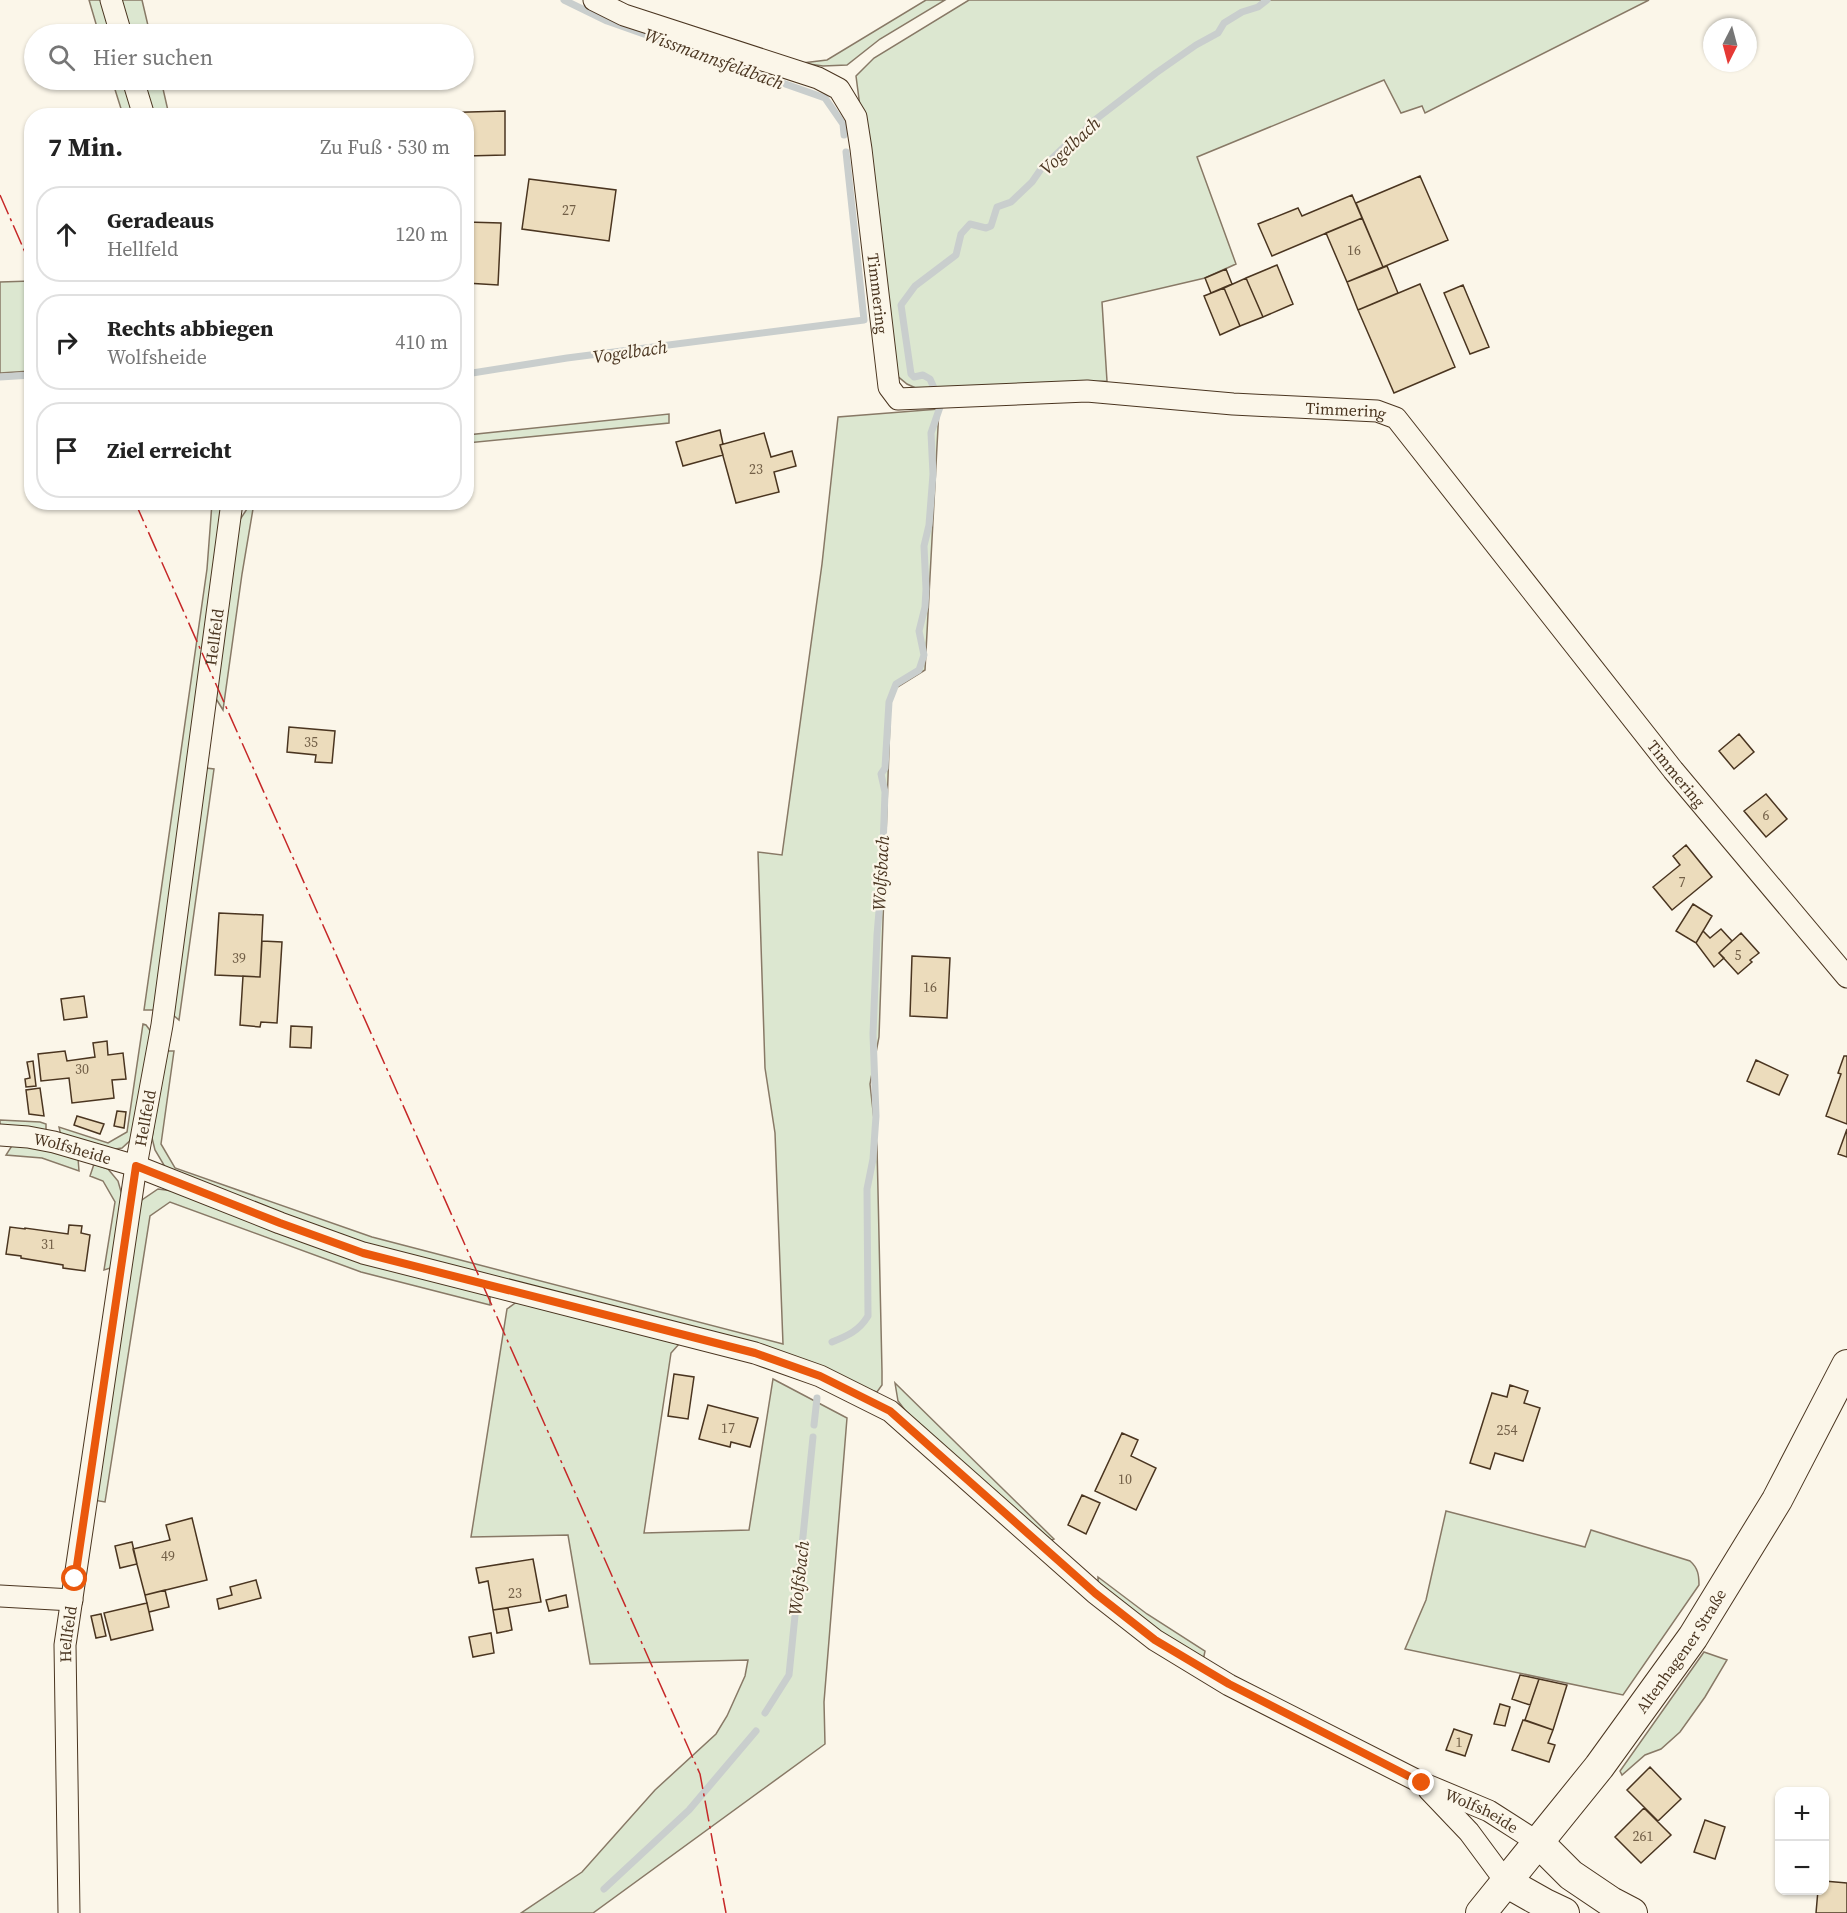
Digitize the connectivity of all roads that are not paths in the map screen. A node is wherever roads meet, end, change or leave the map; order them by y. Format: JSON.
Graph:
{"nodes":[{"id":1,"x":111,"y":0,"type":"edge"},
{"id":2,"x":594,"y":0,"type":"edge"},
{"id":3,"x":118,"y":24,"type":"edge"},
{"id":4,"x":136,"y":90,"type":"edge"},
{"id":5,"x":142,"y":108,"type":"edge"},
{"id":6,"x":231,"y":510,"type":"edge"},
{"id":7,"x":1847,"y":977,"type":"edge"},
{"id":8,"x":0,"y":1135,"type":"edge"},
{"id":9,"x":136,"y":1166,"type":"junction"},
{"id":10,"x":1847,"y":1365,"type":"edge"},
{"id":11,"x":0,"y":1596,"type":"edge"},
{"id":12,"x":72,"y":1600,"type":"junction"},
{"id":13,"x":1422,"y":1783,"type":"junction"},
{"id":14,"x":1539,"y":1843,"type":"junction"},
{"id":15,"x":1506,"y":1882,"type":"junction"},
{"id":16,"x":69,"y":1913,"type":"edge"},
{"id":17,"x":1480,"y":1913,"type":"edge"},
{"id":18,"x":1564,"y":1913,"type":"edge"},
{"id":19,"x":1632,"y":1913,"type":"edge"}],
"edges":[{"from":1,"to":3,"type":"street"},
{"from":2,"to":7,"type":"street","name":"Timmering"},
{"from":4,"to":5,"type":"street"},
{"from":6,"to":9,"type":"street","name":"Hellfeld"},
{"from":8,"to":9,"type":"street","name":"Wolfsheide"},
{"from":9,"to":12,"type":"street","name":"Hellfeld"},
{"from":9,"to":13,"type":"street","name":"Wolfsheide"},
{"from":10,"to":14,"type":"main road","name":"Altenhagener Straße"},
{"from":11,"to":12,"type":"street"},
{"from":12,"to":16,"type":"street","name":"Hellfeld"},
{"from":13,"to":14,"type":"street","name":"Wolfsheide"},
{"from":13,"to":15,"type":"street","name":"Wolfsheide"},
{"from":14,"to":15,"type":"main road","name":"Altenhagener Straße"},
{"from":14,"to":19,"type":"main road"},
{"from":15,"to":17,"type":"main road","name":"Altenhagener Straße"},
{"from":15,"to":18,"type":"main road"}]}
